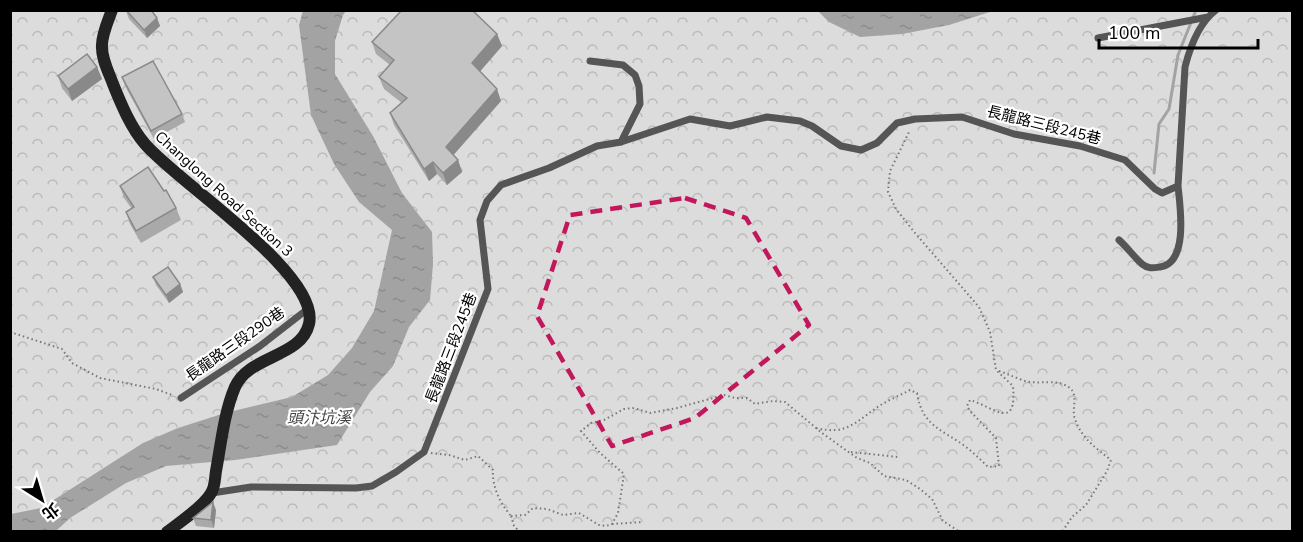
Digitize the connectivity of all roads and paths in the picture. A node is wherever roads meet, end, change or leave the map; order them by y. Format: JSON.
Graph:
{"nodes":[{"id":1,"x":112,"y":10,"type":"edge"},
{"id":2,"x":1216,"y":10,"type":"edge"},
{"id":3,"x":1208,"y":17,"type":"junction"},
{"id":4,"x":1098,"y":38,"type":"dead end"},
{"id":5,"x":590,"y":61,"type":"dead end"},
{"id":6,"x":915,"y":119,"type":"junction"},
{"id":7,"x":621,"y":142,"type":"junction"},
{"id":8,"x":1179,"y":186,"type":"junction"},
{"id":9,"x":1119,"y":240,"type":"dead end"},
{"id":10,"x":309,"y":308,"type":"junction"},
{"id":11,"x":10,"y":332,"type":"edge"},
{"id":12,"x":996,"y":370,"type":"junction"},
{"id":13,"x":181,"y":398,"type":"joint"},
{"id":14,"x":816,"y":428,"type":"junction"},
{"id":15,"x":424,"y":452,"type":"junction"},
{"id":16,"x":851,"y":452,"type":"junction"},
{"id":17,"x":898,"y":457,"type":"dead end"},
{"id":18,"x":212,"y":493,"type":"junction"},
{"id":19,"x":511,"y":516,"type":"junction"},
{"id":20,"x":644,"y":522,"type":"dead end"},
{"id":21,"x":612,"y":524,"type":"junction"},
{"id":22,"x":167,"y":531,"type":"edge"},
{"id":23,"x":520,"y":531,"type":"edge"},
{"id":24,"x":960,"y":531,"type":"edge"},
{"id":25,"x":1062,"y":531,"type":"edge"}],
"edges":[{"from":1,"to":10,"type":"main road","name":"Changlong Road Section 3"},
{"from":2,"to":3,"type":"lane"},
{"from":3,"to":4,"type":"lane"},
{"from":3,"to":8,"type":"lane"},
{"from":5,"to":7,"type":"lane"},
{"from":6,"to":7,"type":"lane","name":"長龍路三段245巷"},
{"from":6,"to":8,"type":"lane","name":"長龍路三段245巷"},
{"from":6,"to":12,"type":"path"},
{"from":7,"to":15,"type":"lane","name":"長龍路三段245巷"},
{"from":8,"to":9,"type":"lane"},
{"from":10,"to":13,"type":"lane","name":"長龍路三段290巷"},
{"from":10,"to":18,"type":"main road"},
{"from":11,"to":13,"type":"path","name":"長龍路三段290巷"},
{"from":12,"to":14,"type":"path"},
{"from":12,"to":25,"type":"path"},
{"from":14,"to":16,"type":"path"},
{"from":14,"to":21,"type":"path"},
{"from":15,"to":18,"type":"lane"},
{"from":15,"to":19,"type":"path"},
{"from":16,"to":17,"type":"path"},
{"from":16,"to":24,"type":"path"},
{"from":18,"to":22,"type":"main road"},
{"from":19,"to":21,"type":"path"},
{"from":19,"to":23,"type":"path"},
{"from":20,"to":21,"type":"path"}]}
